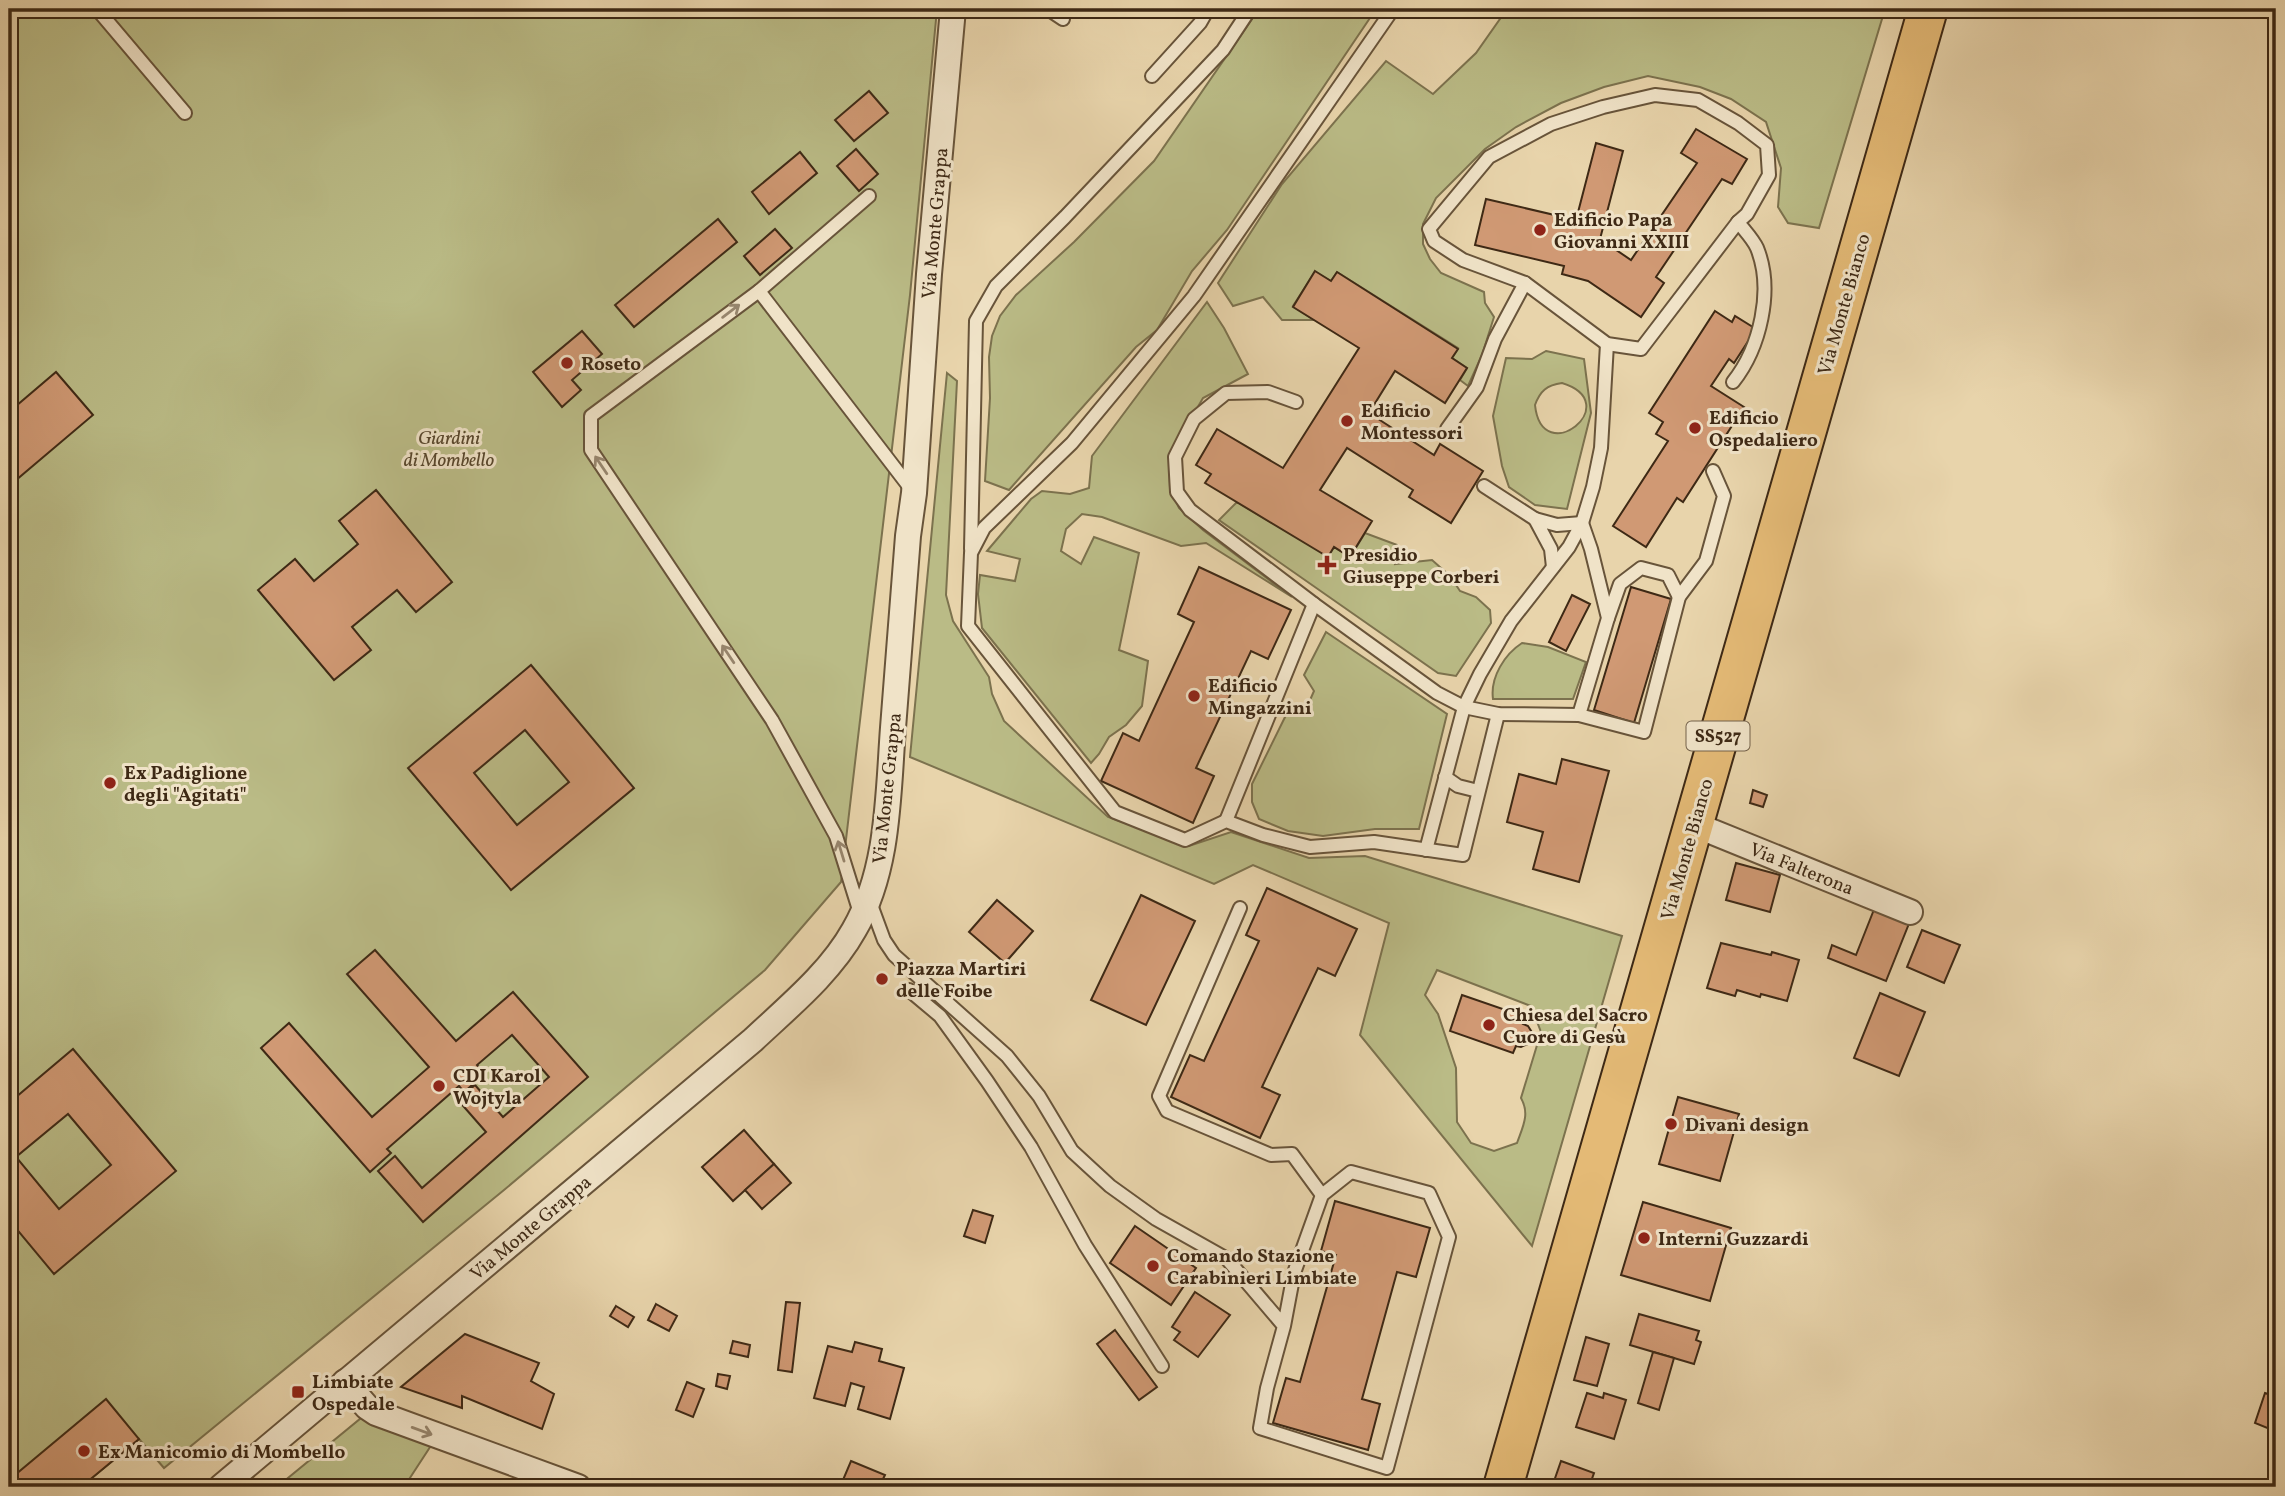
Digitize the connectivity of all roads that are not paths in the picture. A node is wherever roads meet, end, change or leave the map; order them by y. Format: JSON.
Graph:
{"nodes":[{"id":1,"x":97,"y":9,"type":"edge"},
{"id":2,"x":953,"y":9,"type":"edge"},
{"id":3,"x":1048,"y":9,"type":"edge"},
{"id":4,"x":1208,"y":9,"type":"edge"},
{"id":5,"x":1250,"y":9,"type":"edge"},
{"id":6,"x":1393,"y":9,"type":"edge"},
{"id":7,"x":1928,"y":9,"type":"edge"},
{"id":8,"x":1063,"y":19,"type":"dead end"},
{"id":9,"x":1152,"y":76,"type":"dead end"},
{"id":10,"x":185,"y":113,"type":"dead end"},
{"id":11,"x":869,"y":196,"type":"dead end"},
{"id":12,"x":1738,"y":222,"type":"junction"},
{"id":13,"x":1525,"y":283,"type":"junction"},
{"id":14,"x":759,"y":290,"type":"junction"},
{"id":15,"x":1607,"y":344,"type":"junction"},
{"id":16,"x":1733,"y":382,"type":"dead end"},
{"id":17,"x":1297,"y":402,"type":"dead end"},
{"id":18,"x":1447,"y":429,"type":"dead end"},
{"id":19,"x":1713,"y":471,"type":"dead end"},
{"id":20,"x":1484,"y":486,"type":"dead end"},
{"id":21,"x":914,"y":493,"type":"junction"},
{"id":22,"x":1535,"y":519,"type":"junction"},
{"id":23,"x":1581,"y":523,"type":"junction"},
{"id":24,"x":971,"y":553,"type":"junction"},
{"id":25,"x":1553,"y":567,"type":"junction"},
{"id":26,"x":1679,"y":597,"type":"junction"},
{"id":27,"x":1314,"y":604,"type":"junction"},
{"id":28,"x":1608,"y":618,"type":"junction"},
{"id":29,"x":1464,"y":707,"type":"junction"},
{"id":30,"x":1497,"y":714,"type":"junction"},
{"id":31,"x":1579,"y":715,"type":"junction"},
{"id":32,"x":1445,"y":777,"type":"junction"},
{"id":33,"x":1479,"y":791,"type":"junction"},
{"id":34,"x":1226,"y":821,"type":"junction"},
{"id":35,"x":1693,"y":824,"type":"junction"},
{"id":36,"x":1426,"y":850,"type":"junction"},
{"id":37,"x":865,"y":907,"type":"junction"},
{"id":38,"x":1240,"y":908,"type":"dead end"},
{"id":39,"x":1910,"y":912,"type":"dead end"},
{"id":40,"x":909,"y":990,"type":"dead end"},
{"id":41,"x":1322,"y":1195,"type":"junction"},
{"id":42,"x":1284,"y":1326,"type":"junction"},
{"id":43,"x":1162,"y":1366,"type":"dead end"},
{"id":44,"x":345,"y":1382,"type":"junction"},
{"id":45,"x":220,"y":1487,"type":"edge"},
{"id":46,"x":578,"y":1487,"type":"edge"},
{"id":47,"x":1503,"y":1487,"type":"edge"}],
"edges":[{"from":1,"to":10,"type":"lane"},
{"from":2,"to":21,"type":"street","name":"Via Monte Grappa"},
{"from":3,"to":8,"type":"lane"},
{"from":4,"to":9,"type":"lane"},
{"from":5,"to":24,"type":"lane"},
{"from":6,"to":24,"type":"lane"},
{"from":7,"to":35,"type":"main road","name":"Via Monte Bianco","number":"SS527"},
{"from":11,"to":14,"type":"lane"},
{"from":12,"to":13,"type":"lane"},
{"from":12,"to":15,"type":"lane"},
{"from":12,"to":16,"type":"lane"},
{"from":13,"to":15,"type":"lane"},
{"from":13,"to":18,"type":"lane"},
{"from":14,"to":21,"type":"lane"},
{"from":37,"to":14,"type":"lane","one_way":true},
{"from":15,"to":23,"type":"lane"},
{"from":17,"to":27,"type":"lane"},
{"from":19,"to":26,"type":"lane"},
{"from":20,"to":22,"type":"lane"},
{"from":21,"to":37,"type":"street","name":"Via Monte Grappa"},
{"from":22,"to":23,"type":"lane"},
{"from":22,"to":25,"type":"lane"},
{"from":23,"to":25,"type":"lane"},
{"from":23,"to":28,"type":"lane"},
{"from":24,"to":34,"type":"lane"},
{"from":25,"to":29,"type":"lane"},
{"from":26,"to":28,"type":"lane"},
{"from":26,"to":31,"type":"lane"},
{"from":27,"to":29,"type":"lane"},
{"from":27,"to":34,"type":"lane"},
{"from":28,"to":31,"type":"lane"},
{"from":29,"to":30,"type":"lane"},
{"from":29,"to":32,"type":"lane"},
{"from":30,"to":31,"type":"lane"},
{"from":30,"to":33,"type":"lane"},
{"from":32,"to":33,"type":"lane"},
{"from":32,"to":36,"type":"lane"},
{"from":33,"to":36,"type":"lane"},
{"from":34,"to":36,"type":"lane"},
{"from":35,"to":39,"type":"street","name":"Via Falterona"},
{"from":35,"to":47,"type":"main road","name":"Via Monte Bianco","number":"SS527"},
{"from":37,"to":42,"type":"lane"},
{"from":37,"to":44,"type":"street","name":"Via Monte Grappa"},
{"from":38,"to":41,"type":"lane"},
{"from":40,"to":43,"type":"lane"},
{"from":41,"to":42,"type":"lane"},
{"from":41,"to":42,"type":"lane"},
{"from":44,"to":45,"type":"street","name":"Via Monte Grappa"},
{"from":44,"to":46,"type":"street","one_way":true}]}
